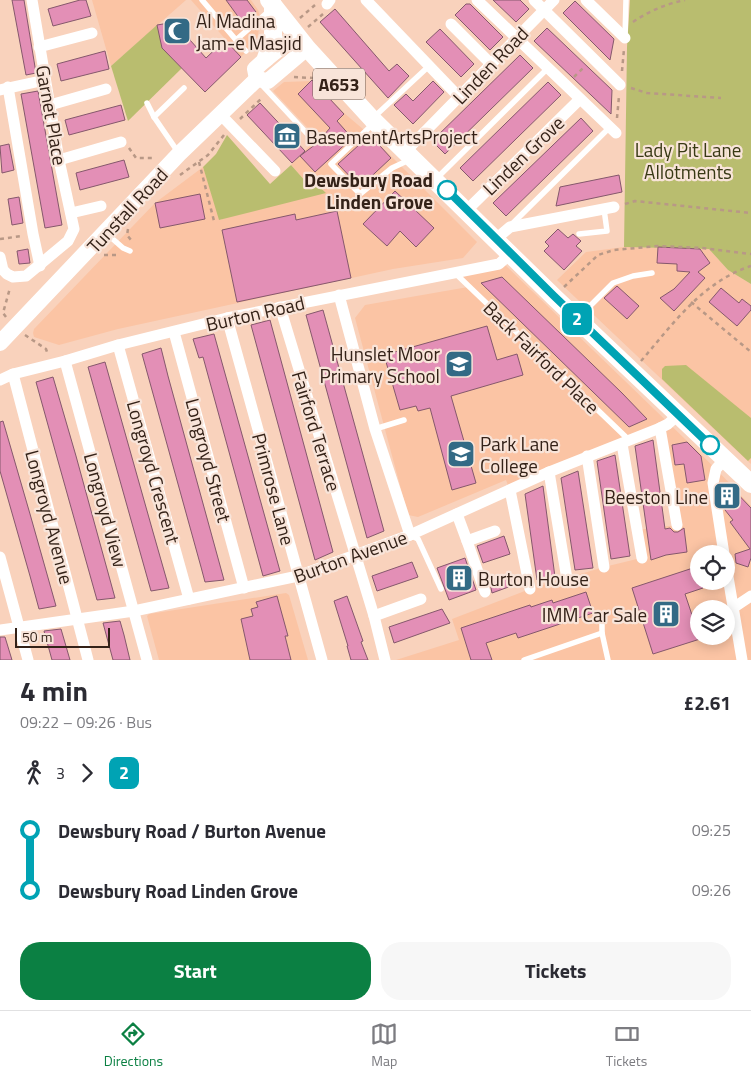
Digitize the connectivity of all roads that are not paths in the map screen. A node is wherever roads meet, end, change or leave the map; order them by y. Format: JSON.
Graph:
{"nodes":[{"id":1,"x":32,"y":0,"type":"edge"},
{"id":2,"x":202,"y":0,"type":"edge"},
{"id":3,"x":366,"y":0,"type":"edge"},
{"id":4,"x":477,"y":0,"type":"edge"},
{"id":5,"x":534,"y":0,"type":"edge"},
{"id":6,"x":554,"y":0,"type":"edge"},
{"id":7,"x":586,"y":0,"type":"edge"},
{"id":8,"x":626,"y":0,"type":"edge"},
{"id":9,"x":271,"y":3,"type":"edge"},
{"id":10,"x":544,"y":10,"type":"junction"},
{"id":11,"x":451,"y":24,"type":"dead end"},
{"id":12,"x":303,"y":32,"type":"junction"},
{"id":13,"x":625,"y":32,"type":"joint"},
{"id":14,"x":92,"y":33,"type":"dead end"},
{"id":15,"x":517,"y":38,"type":"junction"},
{"id":16,"x":236,"y":40,"type":"junction"},
{"id":17,"x":40,"y":47,"type":"junction"},
{"id":18,"x":246,"y":52,"type":"dead end"},
{"id":19,"x":266,"y":58,"type":"junction"},
{"id":20,"x":491,"y":64,"type":"junction"},
{"id":21,"x":429,"y":66,"type":"junction"},
{"id":22,"x":548,"y":68,"type":"junction"},
{"id":23,"x":256,"y":79,"type":"junction"},
{"id":24,"x":45,"y":80,"type":"junction"},
{"id":25,"x":620,"y":85,"type":"road end"},
{"id":26,"x":184,"y":88,"type":"dead end"},
{"id":27,"x":4,"y":89,"type":"edge"},
{"id":28,"x":106,"y":89,"type":"dead end"},
{"id":29,"x":459,"y":97,"type":"junction"},
{"id":30,"x":580,"y":99,"type":"junction"},
{"id":31,"x":147,"y":103,"type":"dead end"},
{"id":32,"x":50,"y":105,"type":"junction"},
{"id":33,"x":220,"y":114,"type":"junction"},
{"id":34,"x":154,"y":117,"type":"junction"},
{"id":35,"x":374,"y":120,"type":"junction"},
{"id":36,"x":613,"y":130,"type":"joint"},
{"id":37,"x":313,"y":140,"type":"dead end"},
{"id":38,"x":121,"y":142,"type":"road end"},
{"id":39,"x":180,"y":154,"type":"junction"},
{"id":40,"x":409,"y":155,"type":"junction"},
{"id":41,"x":59,"y":160,"type":"junction"},
{"id":42,"x":275,"y":171,"type":"dead end"},
{"id":43,"x":436,"y":180,"type":"junction"},
{"id":44,"x":101,"y":206,"type":"dead end"},
{"id":45,"x":609,"y":208,"type":"joint"},
{"id":46,"x":467,"y":210,"type":"junction"},
{"id":47,"x":71,"y":213,"type":"junction"},
{"id":48,"x":510,"y":227,"type":"junction"},
{"id":49,"x":74,"y":229,"type":"joint"},
{"id":50,"x":106,"y":233,"type":"junction"},
{"id":51,"x":579,"y":234,"type":"dead end"},
{"id":52,"x":496,"y":239,"type":"junction"},
{"id":53,"x":130,"y":251,"type":"dead end"},
{"id":54,"x":510,"y":254,"type":"junction"},
{"id":55,"x":0,"y":257,"type":"edge"},
{"id":56,"x":40,"y":266,"type":"junction"},
{"id":57,"x":456,"y":273,"type":"junction"},
{"id":58,"x":652,"y":273,"type":"dead end"},
{"id":59,"x":339,"y":295,"type":"junction"},
{"id":60,"x":280,"y":307,"type":"junction"},
{"id":61,"x":228,"y":318,"type":"junction"},
{"id":62,"x":577,"y":319,"type":"junction"},
{"id":63,"x":174,"y":332,"type":"junction"},
{"id":64,"x":0,"y":343,"type":"edge"},
{"id":65,"x":118,"y":344,"type":"junction"},
{"id":66,"x":65,"y":361,"type":"junction"},
{"id":67,"x":12,"y":374,"type":"junction"},
{"id":68,"x":0,"y":380,"type":"edge"},
{"id":69,"x":678,"y":414,"type":"junction"},
{"id":70,"x":404,"y":420,"type":"dead end"},
{"id":71,"x":660,"y":428,"type":"junction"},
{"id":72,"x":375,"y":429,"type":"junction"},
{"id":73,"x":626,"y":442,"type":"junction"},
{"id":74,"x":587,"y":456,"type":"junction"},
{"id":75,"x":725,"y":459,"type":"junction"},
{"id":76,"x":549,"y":472,"type":"junction"},
{"id":77,"x":751,"y":484,"type":"edge"},
{"id":78,"x":510,"y":490,"type":"junction"},
{"id":79,"x":457,"y":514,"type":"junction"},
{"id":80,"x":677,"y":525,"type":"dead end"},
{"id":81,"x":495,"y":531,"type":"dead end"},
{"id":82,"x":410,"y":535,"type":"junction"},
{"id":83,"x":467,"y":541,"type":"junction"},
{"id":84,"x":723,"y":545,"type":"edge"},
{"id":85,"x":354,"y":556,"type":"junction"},
{"id":86,"x":0,"y":557,"type":"edge"},
{"id":87,"x":642,"y":558,"type":"dead end"},
{"id":88,"x":604,"y":567,"type":"dead end"},
{"id":89,"x":298,"y":576,"type":"junction"},
{"id":90,"x":566,"y":579,"type":"dead end"},
{"id":91,"x":244,"y":588,"type":"junction"},
{"id":92,"x":441,"y":589,"type":"dead end"},
{"id":93,"x":530,"y":589,"type":"dead end"},
{"id":94,"x":485,"y":592,"type":"dead end"},
{"id":95,"x":751,"y":596,"type":"edge"},
{"id":96,"x":190,"y":599,"type":"junction"},
{"id":97,"x":421,"y":599,"type":"dead end"},
{"id":98,"x":735,"y":607,"type":"edge"},
{"id":99,"x":134,"y":611,"type":"junction"},
{"id":100,"x":374,"y":616,"type":"junction"},
{"id":101,"x":77,"y":619,"type":"junction"},
{"id":102,"x":735,"y":620,"type":"edge"},
{"id":103,"x":602,"y":622,"type":"dead end"},
{"id":104,"x":19,"y":628,"type":"junction"},
{"id":105,"x":0,"y":630,"type":"edge"},
{"id":106,"x":602,"y":633,"type":"junction"},
{"id":107,"x":28,"y":660,"type":"edge"},
{"id":108,"x":88,"y":660,"type":"edge"},
{"id":109,"x":147,"y":660,"type":"edge"},
{"id":110,"x":322,"y":660,"type":"edge"},
{"id":111,"x":385,"y":660,"type":"edge"},
{"id":112,"x":524,"y":660,"type":"edge"},
{"id":113,"x":608,"y":660,"type":"edge"},
{"id":114,"x":742,"y":660,"type":"edge"}],
"edges":[{"from":1,"to":17,"type":"street","name":"Garnet Place"},
{"from":2,"to":16,"type":"lane"},
{"from":3,"to":21,"type":"street"},
{"from":4,"to":15,"type":"street"},
{"from":5,"to":10,"type":"street"},
{"from":6,"to":10,"type":"street","name":"Linden Road"},
{"from":7,"to":13,"type":"street"},
{"from":8,"to":13,"type":"lane"},
{"from":9,"to":12,"type":"main road","number":"A653"},
{"from":9,"to":16,"type":"lane"},
{"from":9,"to":19,"type":"main road"},
{"from":10,"to":15,"type":"street","name":"Linden Road"},
{"from":10,"to":25,"type":"street"},
{"from":11,"to":20,"type":"street"},
{"from":12,"to":19,"type":"street","name":"Tunstall Road"},
{"from":12,"to":23,"type":"street","name":"Tunstall Road"},
{"from":12,"to":35,"type":"main road","number":"A653"},
{"from":14,"to":17,"type":"street"},
{"from":15,"to":20,"type":"street","name":"Linden Road"},
{"from":15,"to":22,"type":"street"},
{"from":16,"to":18,"type":"lane"},
{"from":17,"to":24,"type":"street","name":"Garnet Place"},
{"from":19,"to":23,"type":"street","name":"Tunstall Road"},
{"from":20,"to":29,"type":"street","name":"Linden Road"},
{"from":21,"to":29,"type":"street"},
{"from":21,"to":35,"type":"lane"},
{"from":22,"to":30,"type":"street"},
{"from":22,"to":43,"type":"lane"},
{"from":23,"to":33,"type":"street","name":"Tunstall Road"},
{"from":23,"to":37,"type":"lane"},
{"from":24,"to":27,"type":"street"},
{"from":24,"to":32,"type":"street","name":"Garnet Place"},
{"from":26,"to":34,"type":"lane"},
{"from":27,"to":56,"type":"street"},
{"from":28,"to":32,"type":"street"},
{"from":29,"to":40,"type":"street","name":"Linden Road"},
{"from":30,"to":36,"type":"street"},
{"from":30,"to":46,"type":"street","name":"Linden Grove"},
{"from":31,"to":34,"type":"lane"},
{"from":32,"to":41,"type":"street","name":"Garnet Place"},
{"from":33,"to":39,"type":"street","name":"Tunstall Road"},
{"from":33,"to":42,"type":"street"},
{"from":34,"to":39,"type":"lane"},
{"from":35,"to":40,"type":"main road","number":"A653"},
{"from":35,"to":40,"type":"lane"},
{"from":36,"to":48,"type":"lane"},
{"from":38,"to":41,"type":"street"},
{"from":39,"to":50,"type":"street","name":"Tunstall Road"},
{"from":40,"to":43,"type":"main road","number":"A653"},
{"from":41,"to":47,"type":"street","name":"Garnet Place"},
{"from":43,"to":46,"type":"main road","number":"A653"},
{"from":44,"to":47,"type":"street","name":"Tunstall Road"},
{"from":45,"to":48,"type":"street"},
{"from":45,"to":51,"type":"lane"},
{"from":46,"to":52,"type":"main road","number":"A653"},
{"from":47,"to":49,"type":"street","name":"Garnet Place"},
{"from":48,"to":52,"type":"street"},
{"from":49,"to":56,"type":"street","name":"Tunstall Road"},
{"from":50,"to":53,"type":"lane"},
{"from":50,"to":64,"type":"street","name":"Tunstall Road"},
{"from":52,"to":54,"type":"main road","number":"A653"},
{"from":54,"to":57,"type":"street","name":"Burton Road"},
{"from":54,"to":62,"type":"main road","number":"A653"},
{"from":55,"to":56,"type":"street","name":"Tunstall Road"},
{"from":57,"to":59,"type":"street","name":"Burton Road"},
{"from":57,"to":73,"type":"lane","name":"Back Fairford Place"},
{"from":58,"to":62,"type":"lane"},
{"from":59,"to":60,"type":"street","name":"Burton Road"},
{"from":59,"to":72,"type":"street"},
{"from":60,"to":61,"type":"street","name":"Burton Road"},
{"from":60,"to":85,"type":"street","name":"Fairford Terrace"},
{"from":61,"to":63,"type":"street","name":"Burton Road"},
{"from":61,"to":89,"type":"street","name":"Primrose Lane"},
{"from":62,"to":69,"type":"main road","number":"A653"},
{"from":63,"to":65,"type":"street","name":"Burton Road"},
{"from":63,"to":91,"type":"street","name":"Longroyd Street"},
{"from":65,"to":66,"type":"street","name":"Burton Road"},
{"from":65,"to":96,"type":"street","name":"Longroyd Crescent"},
{"from":66,"to":67,"type":"street","name":"Burton Road"},
{"from":66,"to":99,"type":"street","name":"Longroyd View"},
{"from":67,"to":68,"type":"street","name":"Burton Road"},
{"from":67,"to":101,"type":"street","name":"Longroyd Avenue"},
{"from":69,"to":71,"type":"street","name":"Burton Avenue"},
{"from":69,"to":75,"type":"main road","number":"A653"},
{"from":70,"to":72,"type":"lane"},
{"from":71,"to":73,"type":"street","name":"Burton Avenue"},
{"from":71,"to":80,"type":"street"},
{"from":72,"to":82,"type":"street"},
{"from":73,"to":74,"type":"street","name":"Burton Avenue"},
{"from":73,"to":87,"type":"street"},
{"from":74,"to":76,"type":"street","name":"Burton Avenue"},
{"from":74,"to":88,"type":"street"},
{"from":75,"to":77,"type":"main road","number":"A653"},
{"from":75,"to":84,"type":"street"},
{"from":76,"to":78,"type":"street","name":"Burton Avenue"},
{"from":76,"to":90,"type":"street"},
{"from":78,"to":79,"type":"street","name":"Burton Avenue"},
{"from":78,"to":93,"type":"street"},
{"from":79,"to":82,"type":"street","name":"Burton Avenue"},
{"from":79,"to":83,"type":"street"},
{"from":81,"to":83,"type":"street"},
{"from":82,"to":85,"type":"street","name":"Burton Avenue"},
{"from":82,"to":92,"type":"lane"},
{"from":83,"to":94,"type":"street"},
{"from":85,"to":89,"type":"street","name":"Burton Avenue"},
{"from":85,"to":100,"type":"street","name":"Fairford Terrace"},
{"from":86,"to":104,"type":"street"},
{"from":89,"to":91,"type":"street","name":"Burton Avenue"},
{"from":89,"to":110,"type":"street","name":"Primrose Lane"},
{"from":91,"to":96,"type":"street","name":"Burton Avenue"},
{"from":95,"to":98,"type":"street"},
{"from":96,"to":99,"type":"street","name":"Burton Avenue"},
{"from":97,"to":100,"type":"street"},
{"from":99,"to":101,"type":"street","name":"Burton Avenue"},
{"from":99,"to":109,"type":"street","name":"Longroyd View"},
{"from":100,"to":111,"type":"street","name":"Fairford Terrace"},
{"from":101,"to":104,"type":"street","name":"Burton Avenue"},
{"from":101,"to":108,"type":"street","name":"Longroyd Avenue"},
{"from":102,"to":114,"type":"street"},
{"from":103,"to":106,"type":"lane"},
{"from":104,"to":105,"type":"street","name":"Burton Avenue"},
{"from":104,"to":107,"type":"street"},
{"from":106,"to":112,"type":"lane"},
{"from":106,"to":113,"type":"lane"}]}
